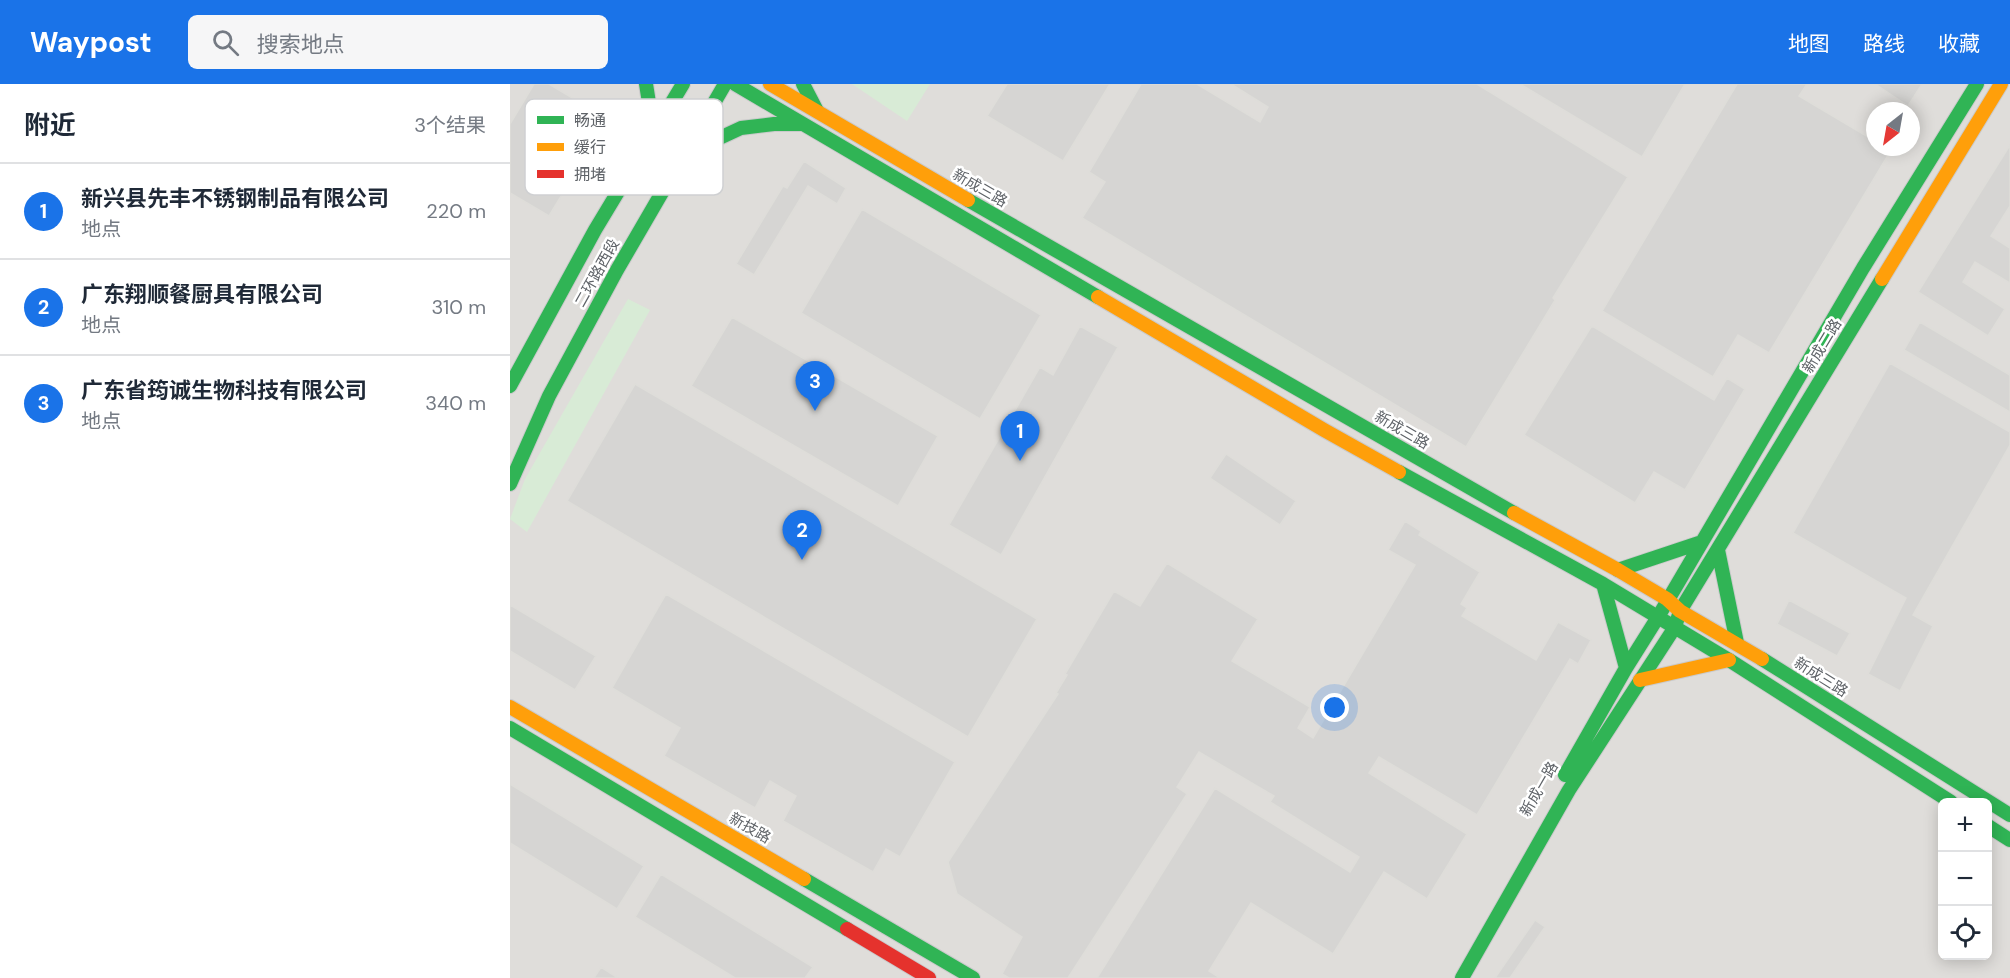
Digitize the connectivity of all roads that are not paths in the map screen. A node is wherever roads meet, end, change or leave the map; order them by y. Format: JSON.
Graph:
{"nodes":[{"id":1,"x":646,"y":84,"type":"edge"},
{"id":2,"x":683,"y":84,"type":"edge"},
{"id":3,"x":725,"y":84,"type":"edge"},
{"id":4,"x":735,"y":84,"type":"edge"},
{"id":5,"x":770,"y":84,"type":"edge"},
{"id":6,"x":803,"y":84,"type":"edge"},
{"id":7,"x":1977,"y":84,"type":"edge"},
{"id":8,"x":2001,"y":84,"type":"edge"},
{"id":9,"x":648,"y":99,"type":"edge"},
{"id":10,"x":674,"y":99,"type":"edge"},
{"id":11,"x":716,"y":99,"type":"edge"},
{"id":12,"x":818,"y":113,"type":"junction"},
{"id":13,"x":805,"y":124,"type":"junction"},
{"id":14,"x":723,"y":136,"type":"edge"},
{"id":15,"x":617,"y":195,"type":"edge"},
{"id":16,"x":660,"y":195,"type":"edge"},
{"id":17,"x":510,"y":386,"type":"edge"},
{"id":18,"x":510,"y":484,"type":"edge"},
{"id":19,"x":1702,"y":542,"type":"junction"},
{"id":20,"x":1718,"y":550,"type":"junction"},
{"id":21,"x":1618,"y":570,"type":"junction"},
{"id":22,"x":1603,"y":584,"type":"junction"},
{"id":23,"x":1667,"y":600,"type":"junction"},
{"id":24,"x":1680,"y":611,"type":"junction"},
{"id":25,"x":1658,"y":617,"type":"junction"},
{"id":26,"x":1675,"y":627,"type":"junction"},
{"id":27,"x":1737,"y":643,"type":"junction"},
{"id":28,"x":1729,"y":660,"type":"junction"},
{"id":29,"x":1626,"y":668,"type":"junction"},
{"id":30,"x":1640,"y":680,"type":"junction"},
{"id":31,"x":510,"y":707,"type":"edge"},
{"id":32,"x":513,"y":732,"type":"edge"},
{"id":33,"x":1945,"y":798,"type":"edge"},
{"id":34,"x":2010,"y":815,"type":"edge"},
{"id":35,"x":1992,"y":829,"type":"edge"},
{"id":36,"x":2010,"y":840,"type":"edge"},
{"id":37,"x":929,"y":978,"type":"edge"},
{"id":38,"x":973,"y":978,"type":"edge"},
{"id":39,"x":1451,"y":978,"type":"edge"},
{"id":40,"x":1462,"y":978,"type":"edge"}],
"edges":[{"from":1,"to":9,"type":"street"},
{"from":2,"to":10,"type":"street","name":"二环路西段"},
{"from":3,"to":11,"type":"street","name":"二环路西段"},
{"from":4,"to":13,"type":"street"},
{"from":5,"to":12,"type":"street","name":"新成三路"},
{"from":6,"to":12,"type":"street"},
{"from":7,"to":19,"type":"street","name":"新成二路"},
{"from":8,"to":20,"type":"street","name":"新成二路"},
{"from":12,"to":21,"type":"street","name":"新成三路"},
{"from":13,"to":14,"type":"street"},
{"from":13,"to":22,"type":"street"},
{"from":15,"to":17,"type":"street","name":"二环路西段"},
{"from":16,"to":18,"type":"street","name":"二环路西段"},
{"from":19,"to":21,"type":"street"},
{"from":19,"to":23,"type":"street","name":"新成二路"},
{"from":20,"to":24,"type":"street","name":"新成二路"},
{"from":20,"to":27,"type":"street"},
{"from":21,"to":23,"type":"street","name":"新成三路"},
{"from":22,"to":25,"type":"street"},
{"from":22,"to":29,"type":"street"},
{"from":23,"to":24,"type":"street","name":"新成三路"},
{"from":23,"to":25,"type":"street","name":"新成二路"},
{"from":24,"to":26,"type":"street","name":"新成二路"},
{"from":24,"to":27,"type":"street","name":"新成三路"},
{"from":25,"to":26,"type":"street"},
{"from":25,"to":29,"type":"street","name":"新成一路"},
{"from":26,"to":28,"type":"street"},
{"from":26,"to":30,"type":"street","name":"新成一路"},
{"from":27,"to":34,"type":"street","name":"新成三路"},
{"from":28,"to":30,"type":"street"},
{"from":28,"to":33,"type":"street"},
{"from":29,"to":39,"type":"street","name":"新成一路"},
{"from":30,"to":40,"type":"street","name":"新成一路"},
{"from":31,"to":38,"type":"street","name":"新技路"},
{"from":32,"to":37,"type":"street"},
{"from":35,"to":36,"type":"street"}]}
